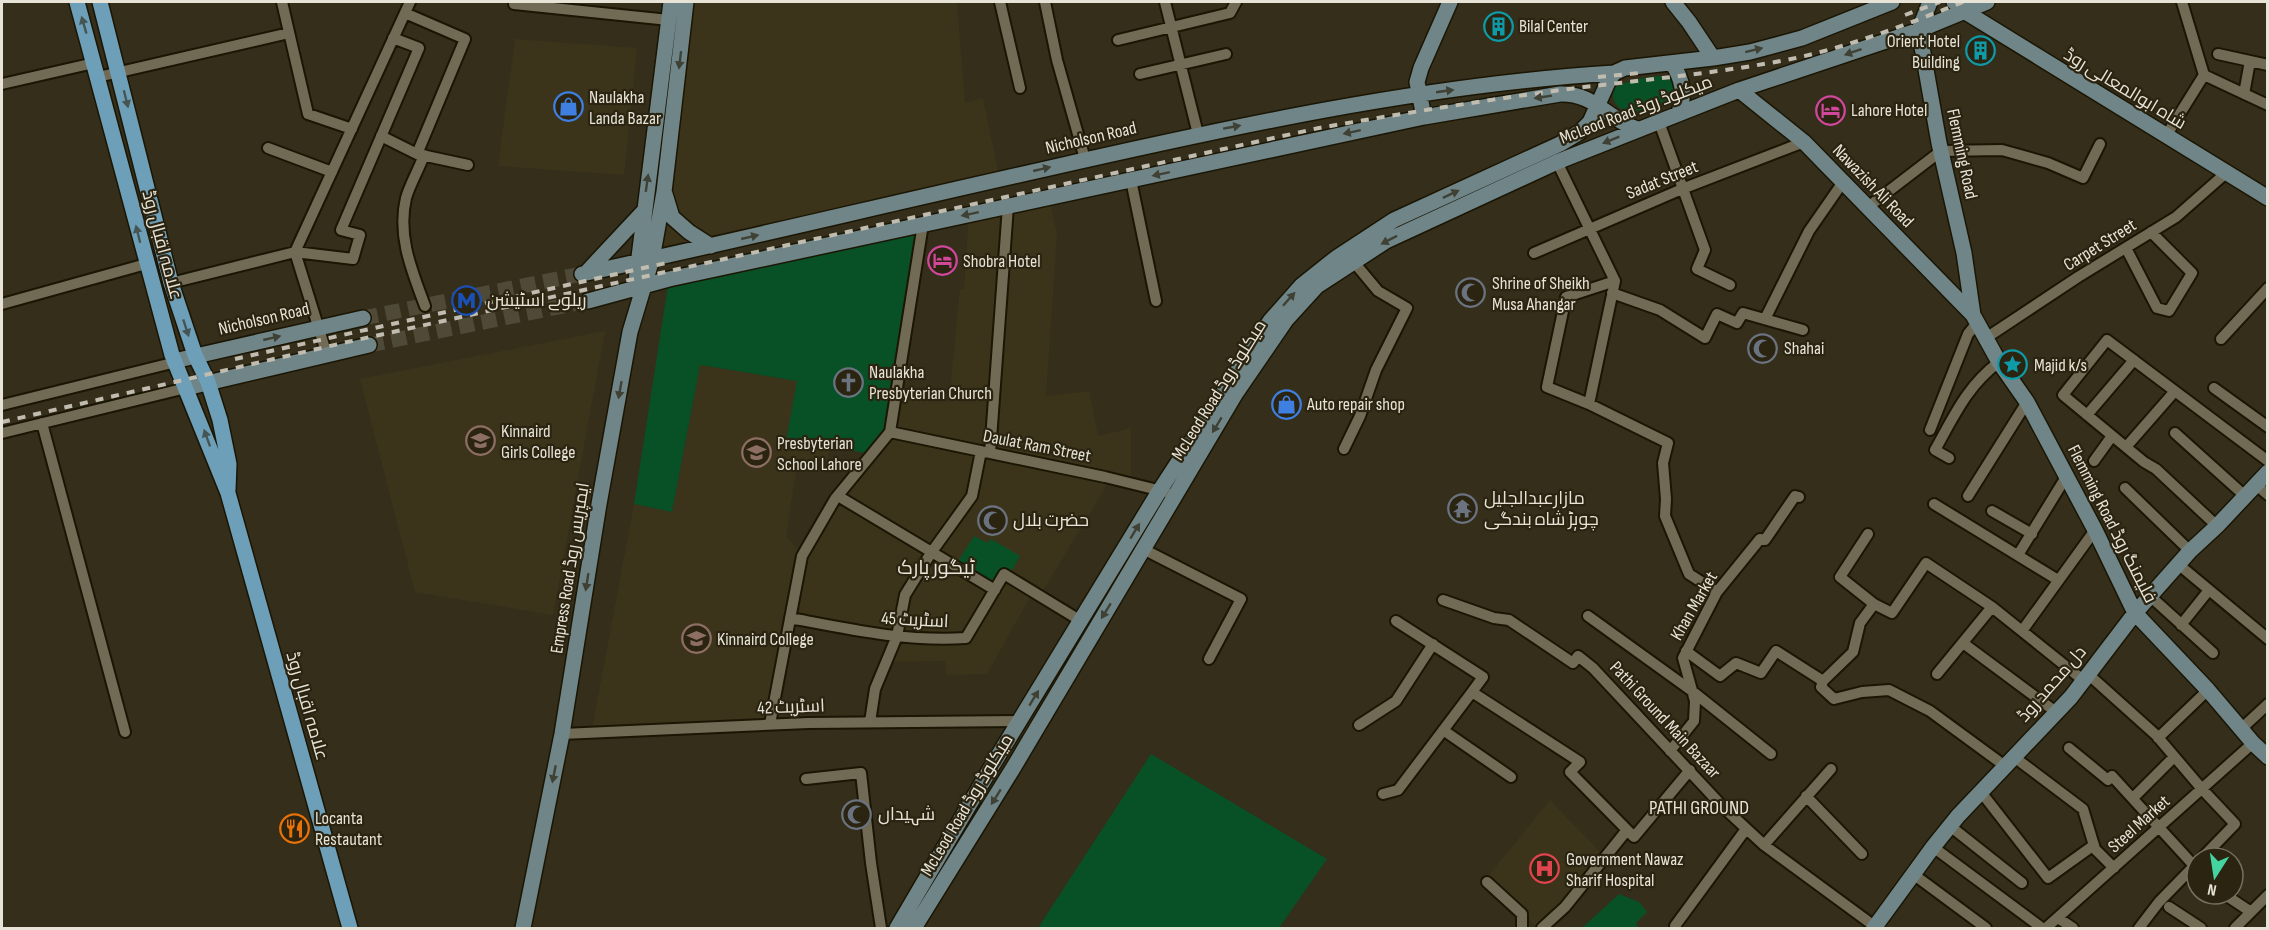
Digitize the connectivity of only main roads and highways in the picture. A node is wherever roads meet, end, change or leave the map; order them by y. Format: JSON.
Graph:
{"nodes":[{"id":1,"x":78,"y":2,"type":"edge"},
{"id":2,"x":100,"y":2,"type":"edge"},
{"id":3,"x":671,"y":2,"type":"edge"},
{"id":4,"x":686,"y":2,"type":"edge"},
{"id":5,"x":1450,"y":2,"type":"edge"},
{"id":6,"x":1675,"y":2,"type":"edge"},
{"id":7,"x":1892,"y":2,"type":"edge"},
{"id":8,"x":1930,"y":2,"type":"edge"},
{"id":9,"x":1987,"y":2,"type":"edge"},
{"id":10,"x":1959,"y":7,"type":"edge"},
{"id":11,"x":1919,"y":30,"type":"junction"},
{"id":12,"x":1713,"y":58,"type":"junction"},
{"id":13,"x":1672,"y":63,"type":"junction"},
{"id":14,"x":1614,"y":73,"type":"junction"},
{"id":15,"x":1739,"y":90,"type":"junction"},
{"id":16,"x":1419,"y":95,"type":"junction"},
{"id":17,"x":1598,"y":106,"type":"junction"},
{"id":18,"x":1679,"y":113,"type":"junction"},
{"id":19,"x":1424,"y":117,"type":"junction"},
{"id":20,"x":1638,"y":129,"type":"junction"},
{"id":21,"x":664,"y":192,"type":"junction"},
{"id":22,"x":2268,"y":198,"type":"edge"},
{"id":23,"x":643,"y":212,"type":"junction"},
{"id":24,"x":711,"y":246,"type":"junction"},
{"id":25,"x":644,"y":260,"type":"junction"},
{"id":26,"x":640,"y":287,"type":"junction"},
{"id":27,"x":588,"y":301,"type":"tunnel mouth"},
{"id":28,"x":363,"y":318,"type":"tunnel mouth"},
{"id":29,"x":1975,"y":319,"type":"junction"},
{"id":30,"x":369,"y":345,"type":"tunnel mouth"},
{"id":31,"x":195,"y":355,"type":"junction"},
{"id":32,"x":174,"y":361,"type":"junction"},
{"id":33,"x":208,"y":382,"type":"junction"},
{"id":34,"x":186,"y":388,"type":"junction"},
{"id":35,"x":2268,"y":472,"type":"edge"},
{"id":36,"x":228,"y":493,"type":"junction"},
{"id":37,"x":2135,"y":614,"type":"junction"},
{"id":38,"x":2268,"y":757,"type":"edge"},
{"id":39,"x":994,"y":761,"type":"junction"},
{"id":40,"x":1012,"y":770,"type":"junction"},
{"id":41,"x":350,"y":928,"type":"edge"},
{"id":42,"x":523,"y":928,"type":"edge"},
{"id":43,"x":897,"y":928,"type":"edge"},
{"id":44,"x":914,"y":928,"type":"edge"},
{"id":45,"x":1875,"y":928,"type":"edge"}],
"edges":[{"from":32,"to":1,"type":"main road","name":"علامہ اقبال روڈ","one_way":true},
{"from":2,"to":31,"type":"main road","name":"علامہ اقبال روڈ","one_way":true},
{"from":23,"to":3,"type":"main road","name":"Empress Road ایمپریس روڈ","one_way":true},
{"from":4,"to":21,"type":"main road","name":"Empress Road ایمپریس روڈ","one_way":true},
{"from":5,"to":16,"type":"main road"},
{"from":6,"to":12,"type":"main road"},
{"from":12,"to":7,"type":"main road","name":"McLeod Road میکلوڈ روڈ","one_way":true},
{"from":8,"to":11,"type":"main road"},
{"from":9,"to":10,"type":"main road","name":"McLeod Road میکلوڈ روڈ"},
{"from":10,"to":11,"type":"main road","name":"McLeod Road میکلوڈ روڈ"},
{"from":10,"to":22,"type":"main road","name":"شاہ ابوالمعالی روڈ"},
{"from":11,"to":15,"type":"main road","name":"McLeod Road میکلوڈ روڈ","one_way":true},
{"from":11,"to":29,"type":"main road","name":"Flemming Road"},
{"from":12,"to":13,"type":"main road","name":"McLeod Road میکلوڈ روڈ"},
{"from":13,"to":14,"type":"main road","name":"McLeod Road میکلوڈ روڈ"},
{"from":13,"to":18,"type":"main road"},
{"from":16,"to":14,"type":"main road","name":"Nicholson Road","one_way":true},
{"from":14,"to":17,"type":"main road","name":"McLeod Road میکلوڈ روڈ"},
{"from":15,"to":18,"type":"main road","name":"McLeod Road میکلوڈ روڈ"},
{"from":15,"to":29,"type":"main road","name":"Nawazish Ali Road"},
{"from":16,"to":19,"type":"main road"},
{"from":24,"to":16,"type":"main road","name":"Nicholson Road","one_way":true},
{"from":17,"to":19,"type":"main road","one_way":true},
{"from":17,"to":20,"type":"main road"},
{"from":39,"to":17,"type":"main road","name":"McLeod Road میکلوڈ روڈ","one_way":true},
{"from":18,"to":20,"type":"main road","name":"McLeod Road میکلوڈ روڈ"},
{"from":19,"to":26,"type":"main road","one_way":true},
{"from":20,"to":40,"type":"main road","name":"McLeod Road میکلوڈ روڈ","one_way":true},
{"from":21,"to":24,"type":"main road"},
{"from":21,"to":25,"type":"main road","name":"Empress Road ایمپریس روڈ"},
{"from":23,"to":25,"type":"main road","name":"Empress Road ایمپریس روڈ"},
{"from":23,"to":25,"type":"main road","name":"Nicholson Road"},
{"from":24,"to":25,"type":"main road","name":"Nicholson Road"},
{"from":25,"to":26,"type":"main road","name":"Empress Road ایمپریس روڈ"},
{"from":26,"to":27,"type":"main road"},
{"from":26,"to":42,"type":"main road","name":"Empress Road ایمپریس روڈ","one_way":true},
{"from":31,"to":28,"type":"main road","name":"Nicholson Road","one_way":true},
{"from":29,"to":37,"type":"main road","name":"Flemming Road فلیمنگ روڈ"},
{"from":30,"to":33,"type":"main road"},
{"from":31,"to":32,"type":"main road","name":"Nicholson Road"},
{"from":31,"to":33,"type":"main road","name":"علامہ اقبال روڈ"},
{"from":32,"to":34,"type":"main road","name":"علامہ اقبال روڈ"},
{"from":33,"to":34,"type":"main road"},
{"from":33,"to":36,"type":"main road","name":"علامہ اقبال روڈ"},
{"from":36,"to":34,"type":"main road","name":"علامہ اقبال روڈ","one_way":true},
{"from":35,"to":37,"type":"main road","name":"دل محمد روڈ"},
{"from":36,"to":41,"type":"main road","name":"علامہ اقبال روڈ"},
{"from":37,"to":38,"type":"main road","name":"Flemming Road فلیمنگ روڈ"},
{"from":37,"to":45,"type":"main road","name":"دل محمد روڈ"},
{"from":39,"to":40,"type":"main road"},
{"from":39,"to":43,"type":"main road","name":"McLeod Road میکلوڈ روڈ"},
{"from":40,"to":44,"type":"main road","name":"McLeod Road میکلوڈ روڈ","one_way":true}]}
